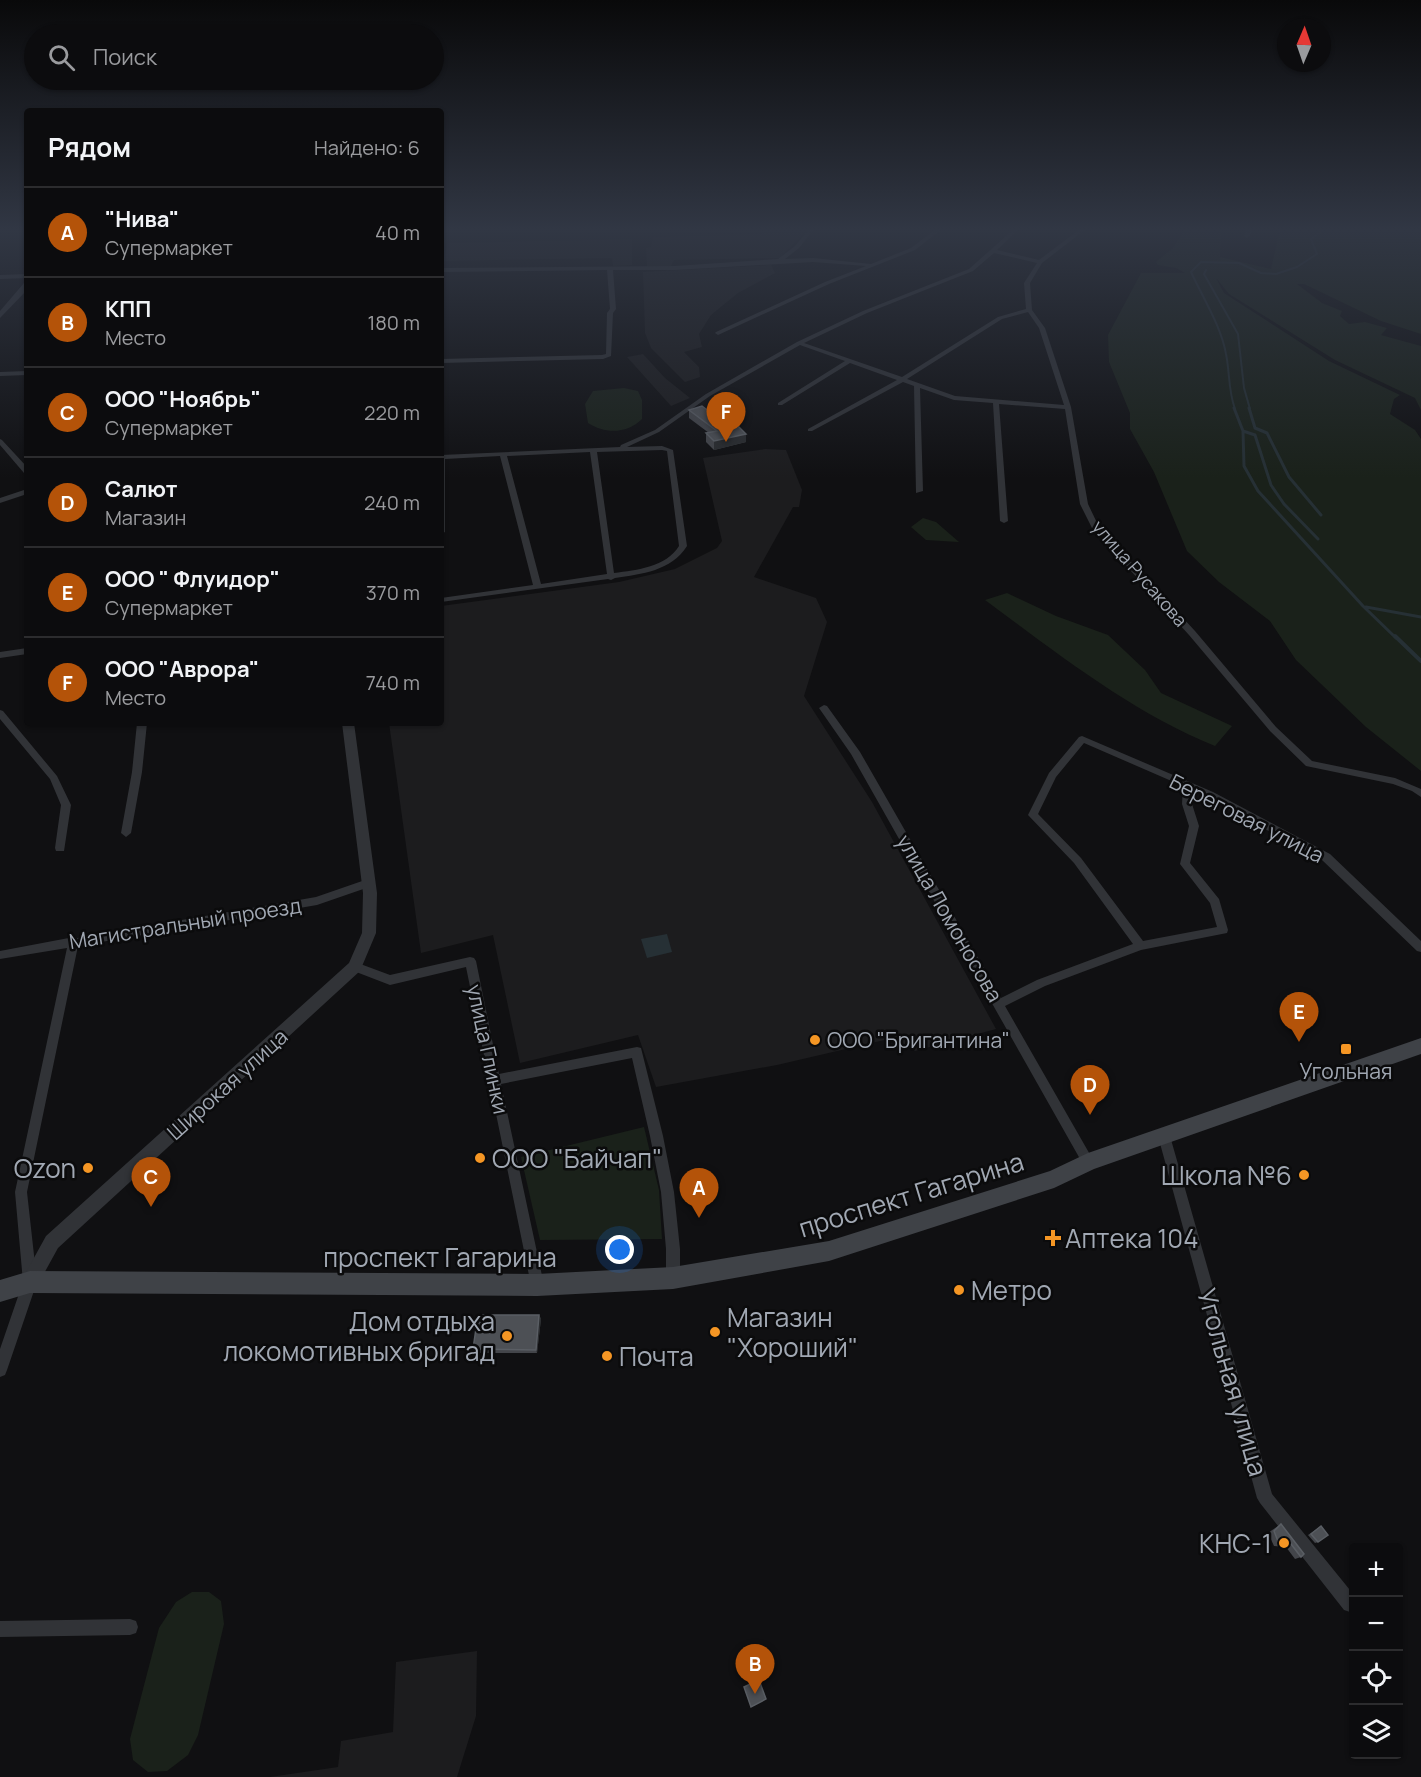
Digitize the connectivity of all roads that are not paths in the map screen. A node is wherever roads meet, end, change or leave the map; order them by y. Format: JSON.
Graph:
{"nodes":[{"id":1,"x":611,"y":312,"type":"edge"},
{"id":2,"x":766,"y":312,"type":"edge"},
{"id":3,"x":865,"y":312,"type":"edge"},
{"id":4,"x":1022,"y":312,"type":"edge"},
{"id":5,"x":1030,"y":312,"type":"edge"},
{"id":6,"x":718,"y":333,"type":"dead end"},
{"id":7,"x":799,"y":343,"type":"junction"},
{"id":8,"x":444,"y":361,"type":"edge"},
{"id":9,"x":850,"y":361,"type":"junction"},
{"id":10,"x":24,"y":373,"type":"edge"},
{"id":11,"x":0,"y":374,"type":"edge"},
{"id":12,"x":902,"y":380,"type":"junction"},
{"id":13,"x":917,"y":387,"type":"junction"},
{"id":14,"x":996,"y":402,"type":"junction"},
{"id":15,"x":780,"y":404,"type":"dead end"},
{"id":16,"x":1068,"y":407,"type":"junction"},
{"id":17,"x":810,"y":430,"type":"dead end"},
{"id":18,"x":0,"y":441,"type":"edge"},
{"id":19,"x":616,"y":449,"type":"junction"},
{"id":20,"x":593,"y":451,"type":"junction"},
{"id":21,"x":503,"y":454,"type":"junction"},
{"id":22,"x":444,"y":457,"type":"edge"},
{"id":23,"x":24,"y":468,"type":"edge"},
{"id":24,"x":919,"y":491,"type":"dead end"},
{"id":25,"x":24,"y":492,"type":"edge"},
{"id":26,"x":0,"y":501,"type":"edge"},
{"id":27,"x":1004,"y":521,"type":"dead end"},
{"id":28,"x":611,"y":578,"type":"junction"},
{"id":29,"x":538,"y":587,"type":"junction"},
{"id":30,"x":444,"y":600,"type":"edge"},
{"id":31,"x":24,"y":651,"type":"edge"},
{"id":32,"x":0,"y":655,"type":"edge"},
{"id":33,"x":824,"y":708,"type":"dead end"},
{"id":34,"x":0,"y":713,"type":"edge"},
{"id":35,"x":141,"y":726,"type":"edge"},
{"id":36,"x":348,"y":726,"type":"edge"},
{"id":37,"x":1188,"y":787,"type":"junction"},
{"id":38,"x":1421,"y":794,"type":"edge"},
{"id":39,"x":126,"y":833,"type":"dead end"},
{"id":40,"x":60,"y":849,"type":"dead end"},
{"id":41,"x":368,"y":883,"type":"junction"},
{"id":42,"x":74,"y":941,"type":"junction"},
{"id":43,"x":1140,"y":946,"type":"junction"},
{"id":44,"x":1421,"y":948,"type":"edge"},
{"id":45,"x":0,"y":955,"type":"edge"},
{"id":46,"x":355,"y":967,"type":"junction"},
{"id":47,"x":999,"y":1004,"type":"junction"},
{"id":48,"x":1421,"y":1046,"type":"edge"},
{"id":49,"x":495,"y":1080,"type":"junction"},
{"id":50,"x":1164,"y":1136,"type":"junction"},
{"id":51,"x":1088,"y":1162,"type":"junction"},
{"id":52,"x":673,"y":1278,"type":"junction"},
{"id":53,"x":30,"y":1282,"type":"junction"},
{"id":54,"x":537,"y":1285,"type":"junction"},
{"id":55,"x":0,"y":1292,"type":"edge"},
{"id":56,"x":0,"y":1370,"type":"edge"},
{"id":57,"x":1349,"y":1603,"type":"edge"},
{"id":58,"x":130,"y":1627,"type":"dead end"},
{"id":59,"x":0,"y":1629,"type":"edge"}],
"edges":[{"from":1,"to":8,"type":"street"},
{"from":2,"to":6,"type":"street"},
{"from":3,"to":7,"type":"street"},
{"from":4,"to":12,"type":"street"},
{"from":5,"to":16,"type":"street","name":"улица Русакова"},
{"from":7,"to":9,"type":"street"},
{"from":7,"to":19,"type":"street"},
{"from":9,"to":12,"type":"street"},
{"from":9,"to":15,"type":"street"},
{"from":10,"to":11,"type":"street"},
{"from":12,"to":13,"type":"street"},
{"from":12,"to":17,"type":"street"},
{"from":13,"to":14,"type":"street"},
{"from":13,"to":24,"type":"street"},
{"from":14,"to":16,"type":"street"},
{"from":14,"to":27,"type":"street"},
{"from":16,"to":38,"type":"street","name":"улица Русакова"},
{"from":18,"to":23,"type":"street"},
{"from":19,"to":20,"type":"street"},
{"from":19,"to":28,"type":"street"},
{"from":20,"to":21,"type":"street"},
{"from":20,"to":28,"type":"street"},
{"from":21,"to":22,"type":"street"},
{"from":21,"to":29,"type":"street"},
{"from":25,"to":26,"type":"street"},
{"from":28,"to":29,"type":"street"},
{"from":29,"to":30,"type":"street"},
{"from":31,"to":32,"type":"street"},
{"from":33,"to":47,"type":"street","name":"улица Ломоносова"},
{"from":34,"to":40,"type":"street"},
{"from":35,"to":39,"type":"street"},
{"from":36,"to":41,"type":"street"},
{"from":37,"to":43,"type":"street"},
{"from":37,"to":43,"type":"street","name":"Береговая улица"},
{"from":37,"to":44,"type":"street","name":"Береговая улица"},
{"from":41,"to":42,"type":"street","name":"Магистральный проезд"},
{"from":41,"to":46,"type":"street"},
{"from":42,"to":45,"type":"street","name":"Магистральный проезд"},
{"from":42,"to":53,"type":"street"},
{"from":43,"to":47,"type":"street"},
{"from":46,"to":49,"type":"street","name":"улица Глинки"},
{"from":46,"to":53,"type":"street","name":"Широкая улица"},
{"from":47,"to":51,"type":"street","name":"улица Ломоносова"},
{"from":48,"to":50,"type":"main road","name":"проспект Гагарина"},
{"from":49,"to":52,"type":"street"},
{"from":49,"to":54,"type":"street","name":"улица Глинки"},
{"from":50,"to":51,"type":"main road","name":"проспект Гагарина"},
{"from":50,"to":57,"type":"street","name":"Угольная улица"},
{"from":51,"to":52,"type":"main road","name":"проспект Гагарина"},
{"from":52,"to":54,"type":"main road","name":"проспект Гагарина"},
{"from":53,"to":54,"type":"main road","name":"проспект Гагарина"},
{"from":53,"to":55,"type":"main road","name":"проспект Гагарина"},
{"from":53,"to":56,"type":"street"},
{"from":58,"to":59,"type":"street"}]}
